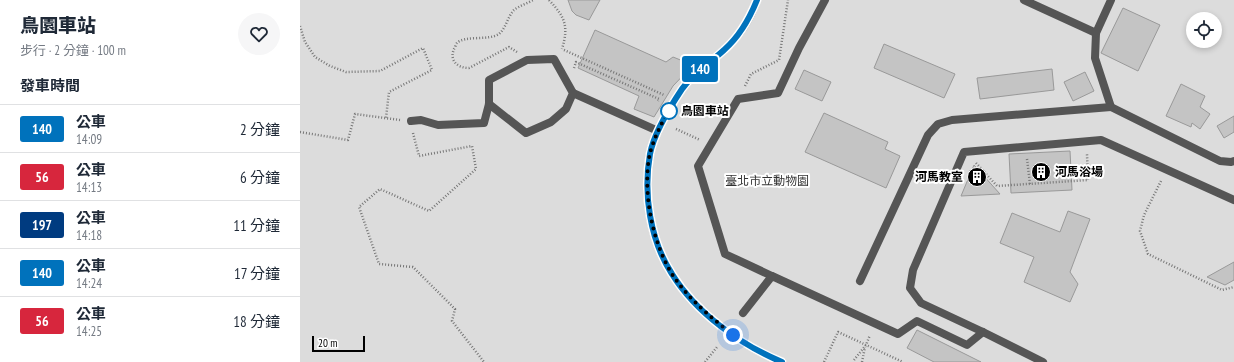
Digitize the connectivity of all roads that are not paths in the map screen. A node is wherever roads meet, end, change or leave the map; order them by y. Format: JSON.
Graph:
{"nodes":[{"id":1,"x":757,"y":0,"type":"edge"},
{"id":2,"x":825,"y":0,"type":"edge"},
{"id":3,"x":1024,"y":0,"type":"edge"},
{"id":4,"x":1111,"y":0,"type":"edge"},
{"id":5,"x":1096,"y":33,"type":"junction"},
{"id":6,"x":573,"y":93,"type":"junction"},
{"id":7,"x":489,"y":104,"type":"junction"},
{"id":8,"x":1111,"y":107,"type":"junction"},
{"id":9,"x":411,"y":122,"type":"road end"},
{"id":10,"x":658,"y":131,"type":"junction"},
{"id":11,"x":1234,"y":161,"type":"edge"},
{"id":12,"x":1234,"y":200,"type":"edge"},
{"id":13,"x":772,"y":276,"type":"junction"},
{"id":14,"x":860,"y":280,"type":"dead end"},
{"id":15,"x":743,"y":313,"type":"dead end"},
{"id":16,"x":983,"y":332,"type":"junction"},
{"id":17,"x":782,"y":362,"type":"edge"},
{"id":18,"x":1043,"y":362,"type":"edge"}],
"edges":[{"from":1,"to":10,"type":"street"},
{"from":2,"to":13,"type":"street"},
{"from":3,"to":5,"type":"street"},
{"from":4,"to":5,"type":"street"},
{"from":5,"to":8,"type":"street"},
{"from":6,"to":7,"type":"street"},
{"from":6,"to":7,"type":"street"},
{"from":6,"to":10,"type":"street"},
{"from":7,"to":9,"type":"street"},
{"from":8,"to":11,"type":"street"},
{"from":8,"to":14,"type":"street"},
{"from":10,"to":17,"type":"street"},
{"from":12,"to":16,"type":"street"},
{"from":13,"to":15,"type":"street"},
{"from":13,"to":16,"type":"street"},
{"from":16,"to":18,"type":"street"}]}
